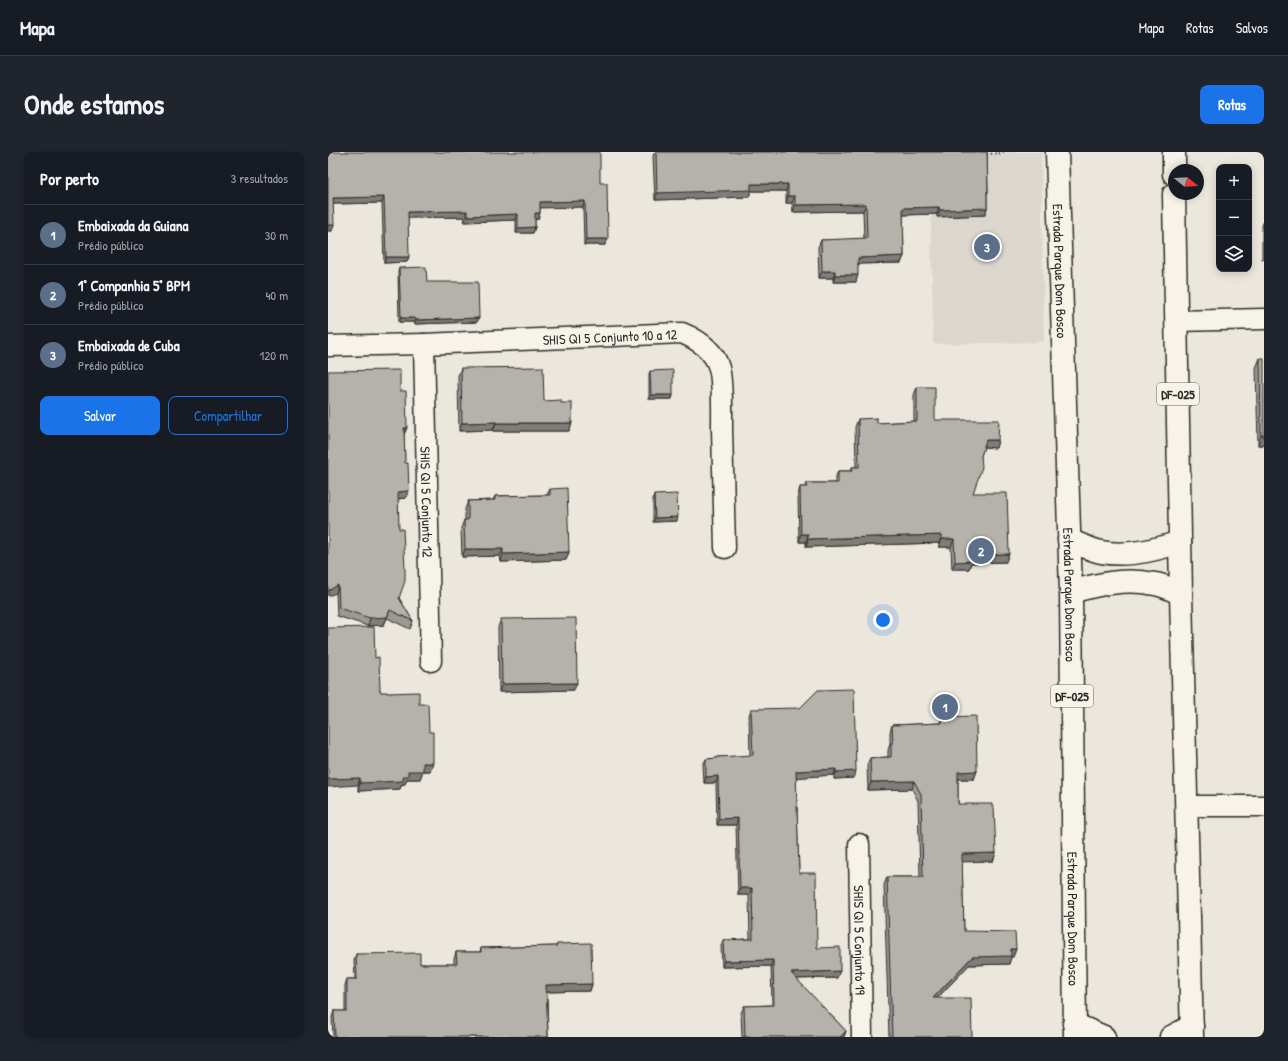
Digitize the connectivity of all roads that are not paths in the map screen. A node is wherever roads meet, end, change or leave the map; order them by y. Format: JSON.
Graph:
{"nodes":[{"id":1,"x":1057,"y":152,"type":"edge"},
{"id":2,"x":1174,"y":152,"type":"edge"},
{"id":3,"x":1174,"y":164,"type":"edge"},
{"id":4,"x":1174,"y":200,"type":"edge"},
{"id":5,"x":1264,"y":319,"type":"edge"},
{"id":6,"x":1176,"y":321,"type":"junction"},
{"id":7,"x":424,"y":344,"type":"junction"},
{"id":8,"x":328,"y":346,"type":"edge"},
{"id":9,"x":1069,"y":540,"type":"junction"},
{"id":10,"x":1180,"y":542,"type":"junction"},
{"id":11,"x":725,"y":548,"type":"dead end"},
{"id":12,"x":1071,"y":592,"type":"junction"},
{"id":13,"x":1182,"y":594,"type":"junction"},
{"id":14,"x":431,"y":661,"type":"dead end"},
{"id":15,"x":1188,"y":806,"type":"junction"},
{"id":16,"x":1264,"y":806,"type":"edge"},
{"id":17,"x":859,"y":844,"type":"dead end"},
{"id":18,"x":1075,"y":1030,"type":"edge"},
{"id":19,"x":1192,"y":1032,"type":"edge"},
{"id":20,"x":862,"y":1037,"type":"edge"},
{"id":21,"x":1104,"y":1037,"type":"edge"},
{"id":22,"x":1171,"y":1037,"type":"edge"}],
"edges":[{"from":1,"to":9,"type":"main road","name":"Estrada Parque Dom Bosco","number":"DF-025"},
{"from":2,"to":3,"type":"main road"},
{"from":4,"to":6,"type":"main road","number":"DF-025"},
{"from":5,"to":6,"type":"street"},
{"from":6,"to":10,"type":"main road","number":"DF-025"},
{"from":7,"to":8,"type":"street","name":"SHIS QI 5 Conjunto 10 a 12"},
{"from":7,"to":11,"type":"street","name":"SHIS QI 5 Conjunto 10 a 12"},
{"from":7,"to":14,"type":"street","name":"SHIS QI 5 Conjunto 12"},
{"from":9,"to":10,"type":"main road"},
{"from":9,"to":12,"type":"main road","name":"Estrada Parque Dom Bosco","number":"DF-025"},
{"from":10,"to":13,"type":"main road","number":"DF-025"},
{"from":12,"to":13,"type":"main road"},
{"from":12,"to":18,"type":"main road","name":"Estrada Parque Dom Bosco","number":"DF-025"},
{"from":13,"to":15,"type":"main road","number":"DF-025"},
{"from":15,"to":16,"type":"street"},
{"from":15,"to":19,"type":"main road","number":"DF-025"},
{"from":17,"to":20,"type":"street","name":"SHIS QI 5 Conjunto 19"},
{"from":18,"to":21,"type":"main road"},
{"from":19,"to":22,"type":"main road"}]}
